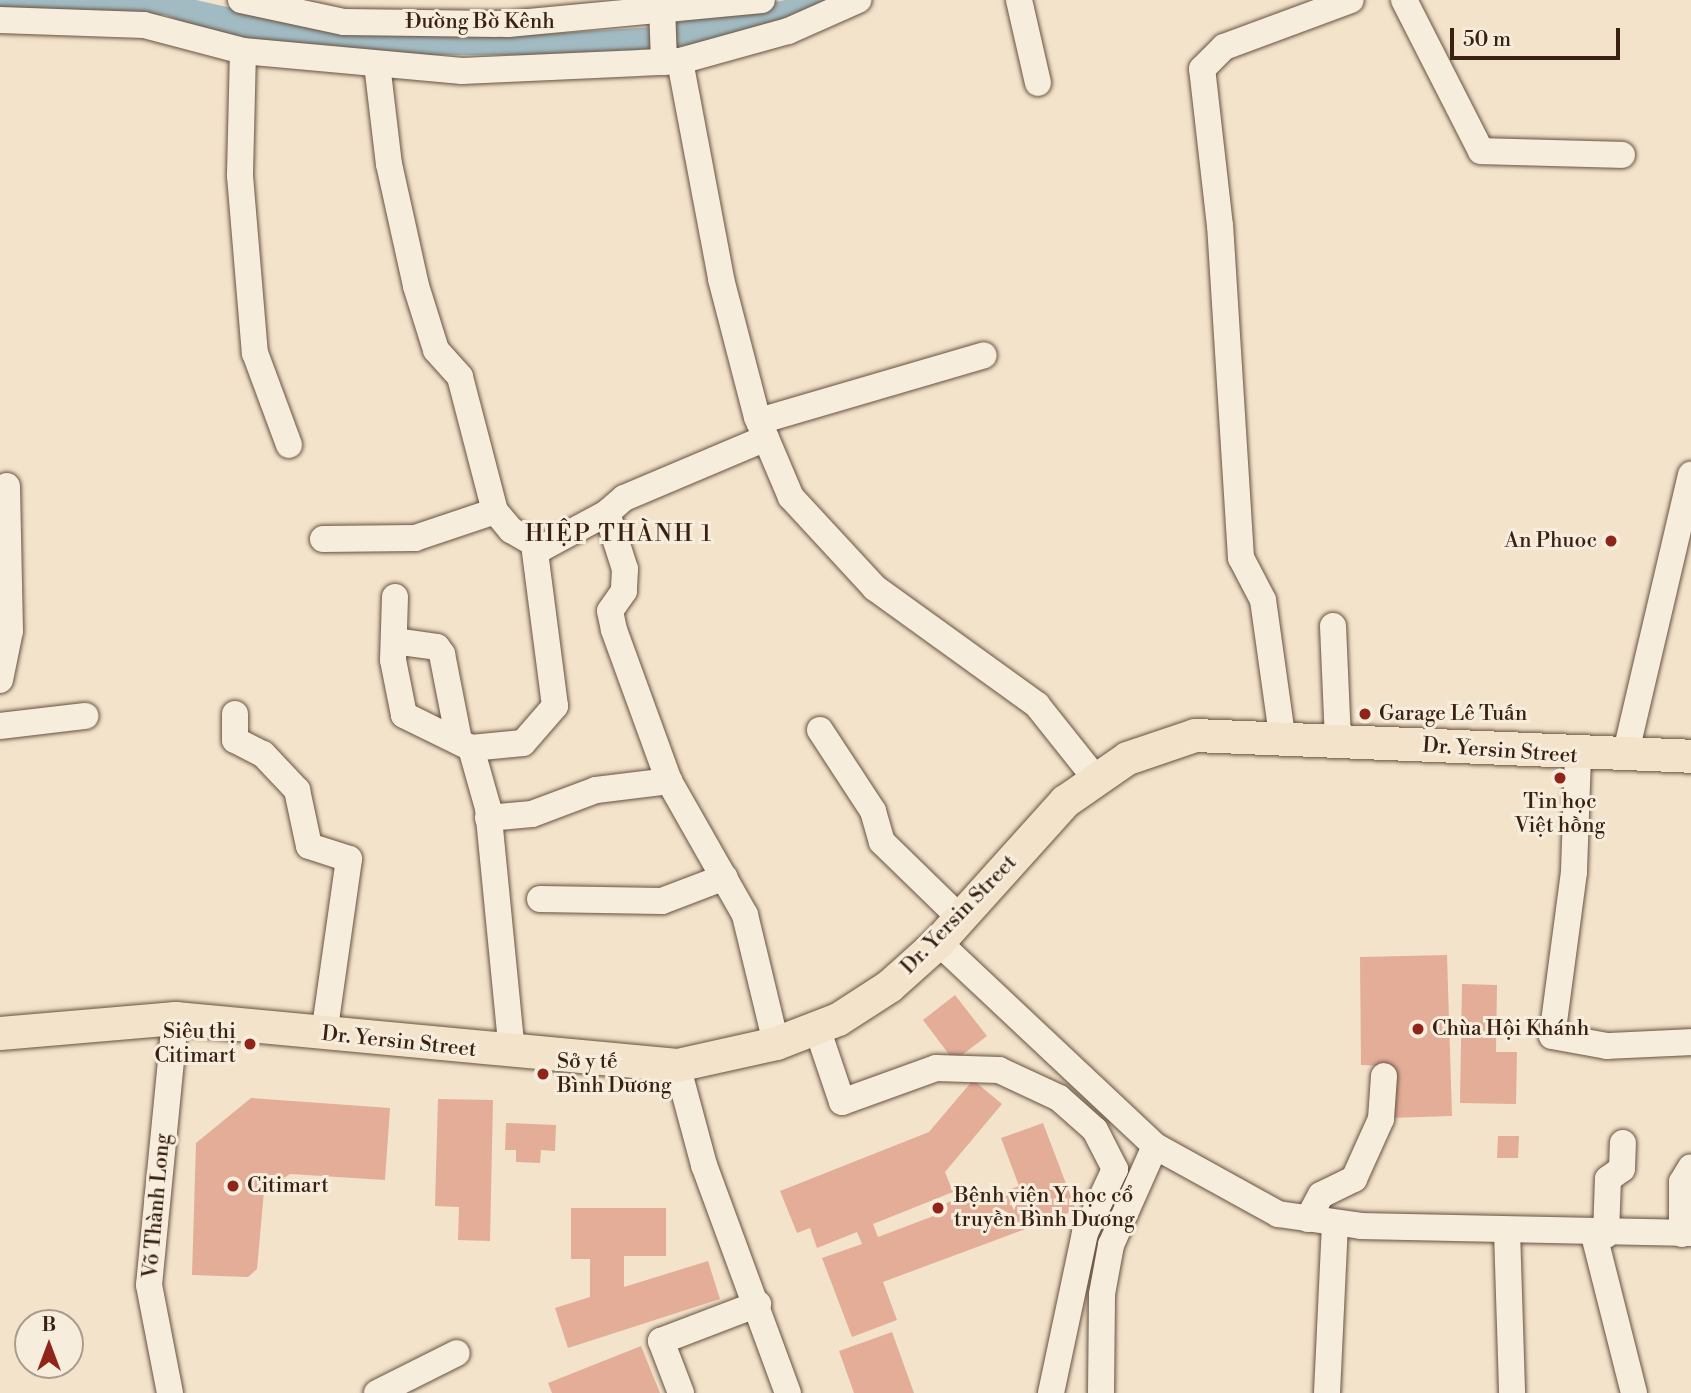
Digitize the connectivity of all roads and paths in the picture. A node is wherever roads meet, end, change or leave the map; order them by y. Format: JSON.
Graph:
{"nodes":[{"id":1,"x":241,"y":0,"type":"edge"},
{"id":2,"x":762,"y":0,"type":"edge"},
{"id":3,"x":858,"y":0,"type":"edge"},
{"id":4,"x":1018,"y":0,"type":"edge"},
{"id":5,"x":1351,"y":0,"type":"edge"},
{"id":6,"x":1404,"y":0,"type":"edge"},
{"id":7,"x":662,"y":11,"type":"junction"},
{"id":8,"x":447,"y":12,"type":"edge"},
{"id":9,"x":0,"y":20,"type":"edge"},
{"id":10,"x":243,"y":51,"type":"junction"},
{"id":11,"x":669,"y":59,"type":"junction"},
{"id":12,"x":377,"y":64,"type":"junction"},
{"id":13,"x":1038,"y":83,"type":"dead end"},
{"id":14,"x":1622,"y":155,"type":"dead end"},
{"id":15,"x":984,"y":355,"type":"dead end"},
{"id":16,"x":762,"y":429,"type":"junction"},
{"id":17,"x":289,"y":445,"type":"dead end"},
{"id":18,"x":1691,"y":475,"type":"edge"},
{"id":19,"x":7,"y":486,"type":"dead end"},
{"id":20,"x":495,"y":511,"type":"junction"},
{"id":21,"x":607,"y":513,"type":"junction"},
{"id":22,"x":323,"y":539,"type":"dead end"},
{"id":23,"x":534,"y":544,"type":"junction"},
{"id":24,"x":395,"y":597,"type":"dead end"},
{"id":25,"x":1333,"y":626,"type":"dead end"},
{"id":26,"x":394,"y":641,"type":"junction"},
{"id":27,"x":0,"y":680,"type":"edge"},
{"id":28,"x":234,"y":713,"type":"dead end"},
{"id":29,"x":85,"y":716,"type":"dead end"},
{"id":30,"x":0,"y":726,"type":"edge"},
{"id":31,"x":820,"y":730,"type":"dead end"},
{"id":32,"x":1282,"y":734,"type":"junction"},
{"id":33,"x":1338,"y":740,"type":"junction"},
{"id":34,"x":465,"y":745,"type":"junction"},
{"id":35,"x":1578,"y":756,"type":"junction"},
{"id":36,"x":1625,"y":756,"type":"junction"},
{"id":37,"x":1691,"y":756,"type":"edge"},
{"id":38,"x":1095,"y":778,"type":"junction"},
{"id":39,"x":669,"y":781,"type":"junction"},
{"id":40,"x":488,"y":818,"type":"junction"},
{"id":41,"x":725,"y":877,"type":"junction"},
{"id":42,"x":540,"y":899,"type":"dead end"},
{"id":43,"x":958,"y":916,"type":"junction"},
{"id":44,"x":939,"y":942,"type":"junction"},
{"id":45,"x":175,"y":1018,"type":"junction"},
{"id":46,"x":817,"y":1028,"type":"junction"},
{"id":47,"x":0,"y":1033,"type":"edge"},
{"id":48,"x":324,"y":1034,"type":"junction"},
{"id":49,"x":1691,"y":1042,"type":"edge"},
{"id":50,"x":776,"y":1043,"type":"junction"},
{"id":51,"x":512,"y":1053,"type":"junction"},
{"id":52,"x":677,"y":1065,"type":"junction"},
{"id":53,"x":1384,"y":1076,"type":"dead end"},
{"id":54,"x":1623,"y":1143,"type":"dead end"},
{"id":55,"x":1155,"y":1146,"type":"junction"},
{"id":56,"x":1691,"y":1167,"type":"edge"},
{"id":57,"x":1308,"y":1219,"type":"junction"},
{"id":58,"x":1335,"y":1223,"type":"junction"},
{"id":59,"x":1507,"y":1231,"type":"junction"},
{"id":60,"x":1686,"y":1233,"type":"edge"},
{"id":61,"x":1600,"y":1235,"type":"junction"},
{"id":62,"x":758,"y":1304,"type":"junction"},
{"id":63,"x":457,"y":1353,"type":"dead end"},
{"id":64,"x":170,"y":1393,"type":"edge"},
{"id":65,"x":377,"y":1393,"type":"edge"},
{"id":66,"x":681,"y":1393,"type":"edge"},
{"id":67,"x":789,"y":1393,"type":"edge"},
{"id":68,"x":1051,"y":1393,"type":"edge"},
{"id":69,"x":1101,"y":1393,"type":"edge"},
{"id":70,"x":1327,"y":1393,"type":"edge"},
{"id":71,"x":1512,"y":1393,"type":"edge"},
{"id":72,"x":1634,"y":1393,"type":"edge"}],
"edges":[{"from":1,"to":8,"type":"street","name":"Đường Bờ Kênh"},
{"from":2,"to":7,"type":"street","name":"Đường Bờ Kênh"},
{"from":3,"to":11,"type":"street"},
{"from":4,"to":13,"type":"street"},
{"from":5,"to":32,"type":"street"},
{"from":6,"to":14,"type":"street"},
{"from":7,"to":8,"type":"street","name":"Đường Bờ Kênh"},
{"from":7,"to":11,"type":"street"},
{"from":9,"to":10,"type":"street"},
{"from":10,"to":12,"type":"street"},
{"from":10,"to":17,"type":"street"},
{"from":11,"to":12,"type":"street"},
{"from":11,"to":16,"type":"street"},
{"from":12,"to":20,"type":"street"},
{"from":15,"to":16,"type":"street"},
{"from":16,"to":21,"type":"street"},
{"from":16,"to":38,"type":"street"},
{"from":18,"to":36,"type":"street"},
{"from":19,"to":27,"type":"street"},
{"from":20,"to":22,"type":"street"},
{"from":20,"to":23,"type":"street"},
{"from":21,"to":23,"type":"street"},
{"from":21,"to":39,"type":"street"},
{"from":23,"to":34,"type":"street"},
{"from":24,"to":26,"type":"street"},
{"from":25,"to":33,"type":"street"},
{"from":26,"to":34,"type":"street"},
{"from":26,"to":34,"type":"street"},
{"from":28,"to":48,"type":"street"},
{"from":29,"to":30,"type":"street"},
{"from":31,"to":43,"type":"street"},
{"from":32,"to":33,"type":"main road","name":"Dr. Yersin Street"},
{"from":32,"to":38,"type":"main road","name":"Dr. Yersin Street"},
{"from":33,"to":35,"type":"main road","name":"Dr. Yersin Street"},
{"from":34,"to":40,"type":"street"},
{"from":35,"to":36,"type":"main road","name":"Dr. Yersin Street"},
{"from":35,"to":49,"type":"street"},
{"from":36,"to":37,"type":"main road","name":"Dr. Yersin Street"},
{"from":38,"to":43,"type":"main road","name":"Dr. Yersin Street"},
{"from":39,"to":40,"type":"street"},
{"from":39,"to":41,"type":"street"},
{"from":40,"to":51,"type":"street"},
{"from":41,"to":42,"type":"street"},
{"from":41,"to":50,"type":"street"},
{"from":43,"to":44,"type":"main road","name":"Dr. Yersin Street"},
{"from":44,"to":46,"type":"main road","name":"Dr. Yersin Street"},
{"from":44,"to":55,"type":"street"},
{"from":45,"to":47,"type":"main road","name":"Dr. Yersin Street"},
{"from":45,"to":48,"type":"main road","name":"Dr. Yersin Street"},
{"from":45,"to":64,"type":"street","name":"Võ Thành Long"},
{"from":46,"to":50,"type":"main road","name":"Dr. Yersin Street"},
{"from":46,"to":68,"type":"street"},
{"from":48,"to":51,"type":"main road","name":"Dr. Yersin Street"},
{"from":50,"to":52,"type":"main road","name":"Dr. Yersin Street"},
{"from":51,"to":52,"type":"main road","name":"Dr. Yersin Street"},
{"from":52,"to":62,"type":"street"},
{"from":53,"to":57,"type":"street"},
{"from":54,"to":61,"type":"street"},
{"from":55,"to":57,"type":"street"},
{"from":55,"to":69,"type":"street"},
{"from":56,"to":60,"type":"street"},
{"from":57,"to":58,"type":"street"},
{"from":58,"to":59,"type":"street"},
{"from":58,"to":70,"type":"street"},
{"from":59,"to":61,"type":"street"},
{"from":59,"to":71,"type":"street"},
{"from":60,"to":61,"type":"street"},
{"from":61,"to":72,"type":"street"},
{"from":62,"to":66,"type":"street"},
{"from":62,"to":67,"type":"street"},
{"from":63,"to":65,"type":"street"}]}
